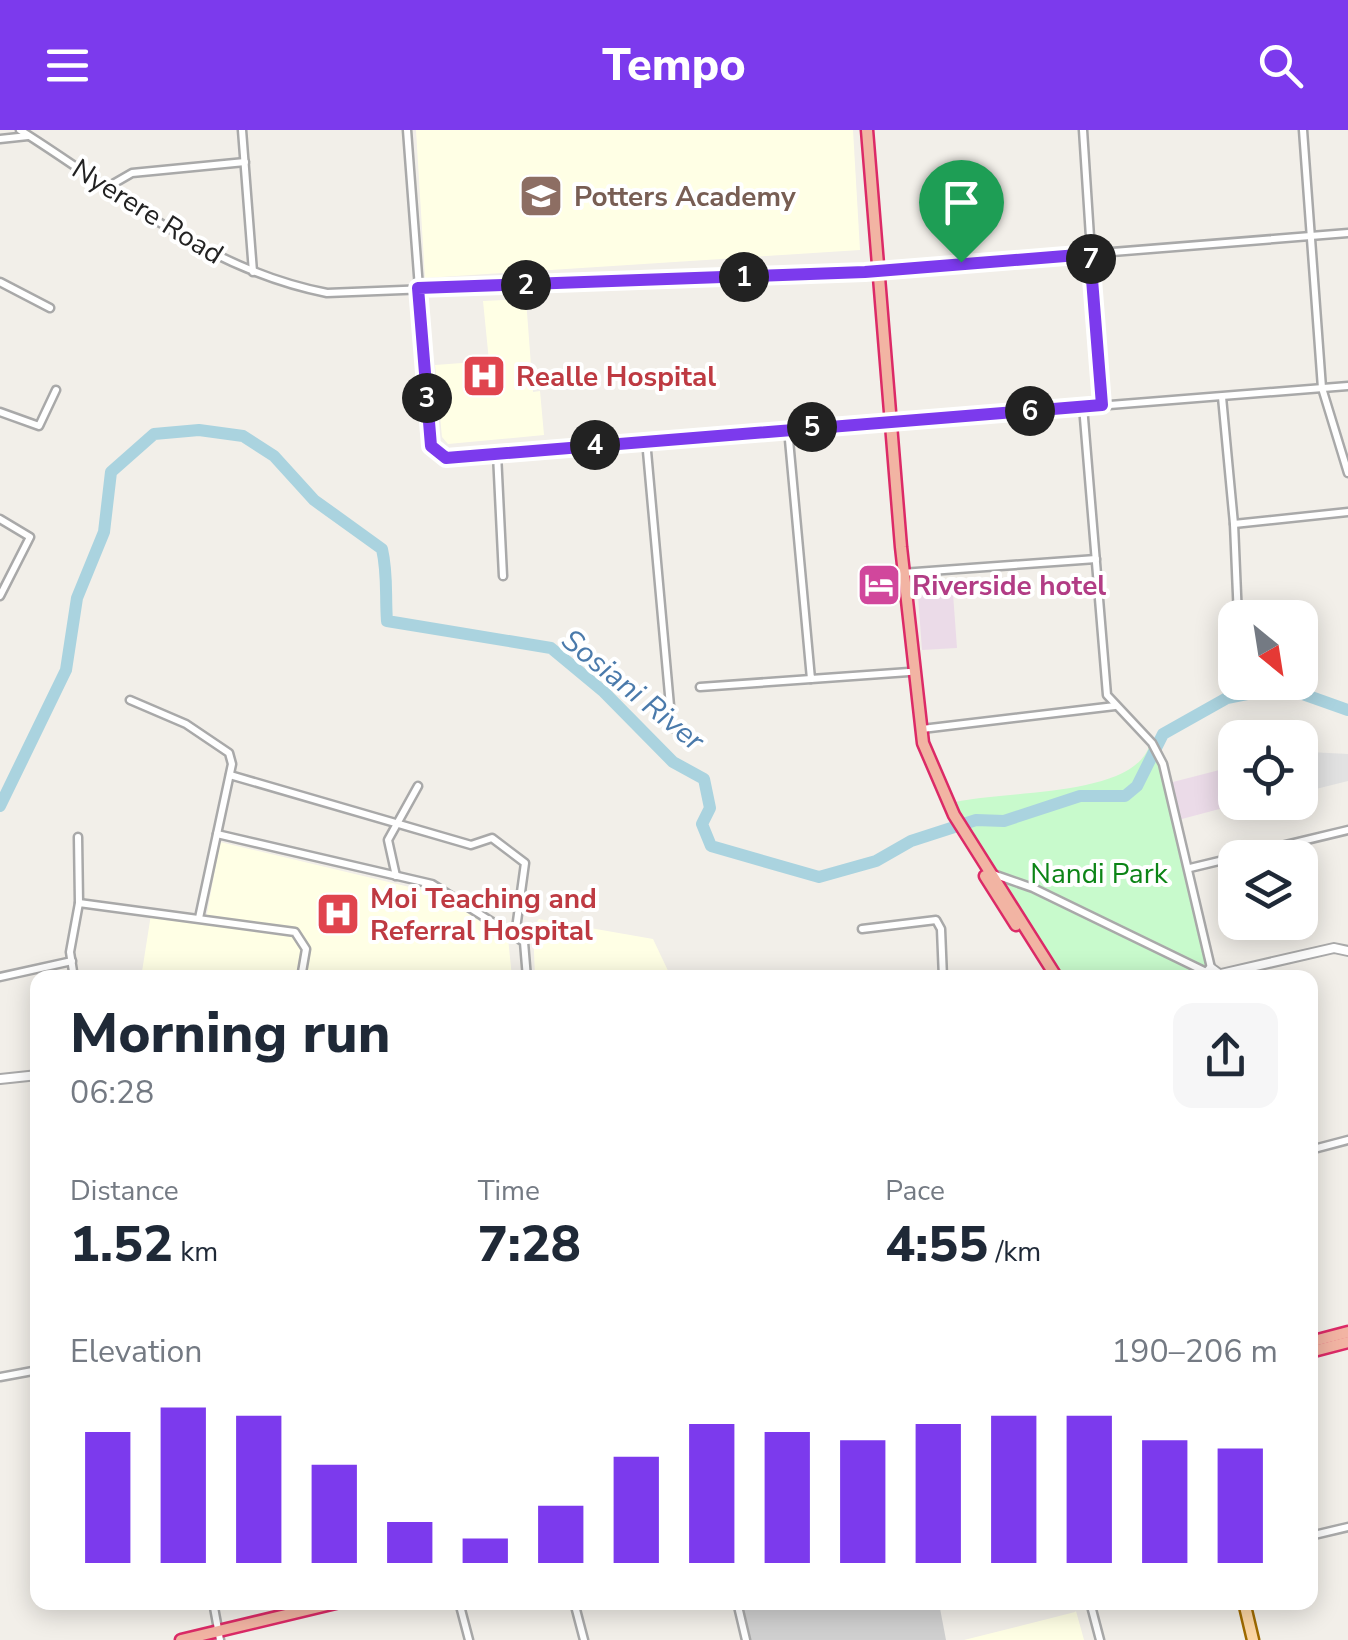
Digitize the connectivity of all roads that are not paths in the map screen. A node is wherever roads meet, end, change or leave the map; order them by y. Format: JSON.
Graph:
{"nodes":[{"id":1,"x":20,"y":130,"type":"edge"},
{"id":2,"x":242,"y":130,"type":"edge"},
{"id":3,"x":407,"y":130,"type":"edge"},
{"id":4,"x":867,"y":130,"type":"edge"},
{"id":5,"x":1082,"y":130,"type":"edge"},
{"id":6,"x":1303,"y":130,"type":"edge"},
{"id":7,"x":29,"y":136,"type":"junction"},
{"id":8,"x":0,"y":139,"type":"edge"},
{"id":9,"x":245,"y":162,"type":"junction"},
{"id":10,"x":106,"y":188,"type":"junction"},
{"id":11,"x":1348,"y":233,"type":"edge"},
{"id":12,"x":1311,"y":236,"type":"junction"},
{"id":13,"x":1090,"y":254,"type":"junction"},
{"id":14,"x":880,"y":270,"type":"junction"},
{"id":15,"x":253,"y":272,"type":"junction"},
{"id":16,"x":0,"y":282,"type":"edge"},
{"id":17,"x":418,"y":288,"type":"junction"},
{"id":18,"x":50,"y":308,"type":"dead end"},
{"id":19,"x":1348,"y":386,"type":"edge"},
{"id":20,"x":1322,"y":388,"type":"junction"},
{"id":21,"x":56,"y":390,"type":"dead end"},
{"id":22,"x":1222,"y":397,"type":"junction"},
{"id":23,"x":1102,"y":405,"type":"junction"},
{"id":24,"x":1082,"y":406,"type":"junction"},
{"id":25,"x":0,"y":412,"type":"edge"},
{"id":26,"x":892,"y":422,"type":"junction"},
{"id":27,"x":788,"y":429,"type":"junction"},
{"id":28,"x":646,"y":440,"type":"junction"},
{"id":29,"x":496,"y":454,"type":"junction"},
{"id":30,"x":1348,"y":473,"type":"edge"},
{"id":31,"x":1348,"y":512,"type":"edge"},
{"id":32,"x":0,"y":519,"type":"edge"},
{"id":33,"x":1234,"y":524,"type":"junction"},
{"id":34,"x":1096,"y":559,"type":"junction"},
{"id":35,"x":902,"y":572,"type":"junction"},
{"id":36,"x":504,"y":576,"type":"dead end"},
{"id":37,"x":0,"y":596,"type":"edge"},
{"id":38,"x":1237,"y":600,"type":"edge"},
{"id":39,"x":909,"y":672,"type":"junction"},
{"id":40,"x":810,"y":679,"type":"junction"},
{"id":41,"x":700,"y":687,"type":"dead end"},
{"id":42,"x":130,"y":700,"type":"dead end"},
{"id":43,"x":1116,"y":706,"type":"junction"},
{"id":44,"x":672,"y":728,"type":"dead end"},
{"id":45,"x":920,"y":729,"type":"junction"},
{"id":46,"x":230,"y":775,"type":"junction"},
{"id":47,"x":418,"y":786,"type":"dead end"},
{"id":48,"x":951,"y":816,"type":"junction"},
{"id":49,"x":395,"y":823,"type":"junction"},
{"id":50,"x":1348,"y":830,"type":"edge"},
{"id":51,"x":217,"y":834,"type":"junction"},
{"id":52,"x":964,"y":836,"type":"junction"},
{"id":53,"x":78,"y":837,"type":"dead end"},
{"id":54,"x":1190,"y":868,"type":"junction"},
{"id":55,"x":992,"y":874,"type":"junction"},
{"id":56,"x":396,"y":876,"type":"junction"},
{"id":57,"x":79,"y":902,"type":"junction"},
{"id":58,"x":199,"y":918,"type":"junction"},
{"id":59,"x":862,"y":929,"type":"dead end"},
{"id":60,"x":515,"y":936,"type":"junction"},
{"id":61,"x":1348,"y":951,"type":"edge"},
{"id":62,"x":72,"y":961,"type":"junction"},
{"id":63,"x":34,"y":970,"type":"edge"},
{"id":64,"x":73,"y":970,"type":"edge"},
{"id":65,"x":303,"y":970,"type":"edge"},
{"id":66,"x":527,"y":970,"type":"edge"},
{"id":67,"x":942,"y":970,"type":"edge"},
{"id":68,"x":1045,"y":970,"type":"edge"},
{"id":69,"x":1053,"y":970,"type":"edge"},
{"id":70,"x":1202,"y":970,"type":"edge"},
{"id":71,"x":1206,"y":970,"type":"edge"},
{"id":72,"x":1246,"y":970,"type":"edge"},
{"id":73,"x":30,"y":971,"type":"edge"},
{"id":74,"x":0,"y":978,"type":"edge"},
{"id":75,"x":30,"y":1076,"type":"edge"},
{"id":76,"x":0,"y":1079,"type":"edge"},
{"id":77,"x":1348,"y":1140,"type":"edge"},
{"id":78,"x":1318,"y":1148,"type":"edge"},
{"id":79,"x":1348,"y":1332,"type":"edge"},
{"id":80,"x":1318,"y":1340,"type":"edge"},
{"id":81,"x":1348,"y":1342,"type":"edge"},
{"id":82,"x":1318,"y":1350,"type":"edge"},
{"id":83,"x":30,"y":1371,"type":"edge"},
{"id":84,"x":0,"y":1377,"type":"edge"},
{"id":85,"x":1348,"y":1526,"type":"edge"},
{"id":86,"x":1318,"y":1534,"type":"edge"},
{"id":87,"x":215,"y":1610,"type":"edge"},
{"id":88,"x":313,"y":1610,"type":"edge"},
{"id":89,"x":462,"y":1610,"type":"edge"},
{"id":90,"x":576,"y":1610,"type":"edge"},
{"id":91,"x":739,"y":1610,"type":"edge"},
{"id":92,"x":1092,"y":1610,"type":"edge"},
{"id":93,"x":1246,"y":1610,"type":"edge"},
{"id":94,"x":220,"y":1637,"type":"edge"},
{"id":95,"x":181,"y":1640,"type":"edge"},
{"id":96,"x":470,"y":1640,"type":"edge"},
{"id":97,"x":584,"y":1640,"type":"edge"},
{"id":98,"x":746,"y":1640,"type":"edge"},
{"id":99,"x":1100,"y":1640,"type":"edge"},
{"id":100,"x":1253,"y":1640,"type":"edge"}],
"edges":[{"from":1,"to":7,"type":"street","name":"Nyerere Road"},
{"from":2,"to":9,"type":"street"},
{"from":3,"to":17,"type":"street"},
{"from":4,"to":14,"type":"highway"},
{"from":5,"to":13,"type":"street"},
{"from":6,"to":12,"type":"street"},
{"from":7,"to":8,"type":"street"},
{"from":7,"to":10,"type":"street","name":"Nyerere Road"},
{"from":9,"to":10,"type":"street"},
{"from":9,"to":15,"type":"street"},
{"from":10,"to":15,"type":"street","name":"Nyerere Road"},
{"from":11,"to":12,"type":"street","name":"Nyerere Road"},
{"from":12,"to":13,"type":"street","name":"Nyerere Road"},
{"from":12,"to":20,"type":"street"},
{"from":13,"to":14,"type":"street","name":"Nyerere Road"},
{"from":13,"to":23,"type":"street"},
{"from":14,"to":17,"type":"street","name":"Nyerere Road"},
{"from":14,"to":26,"type":"highway"},
{"from":15,"to":17,"type":"street","name":"Nyerere Road"},
{"from":16,"to":18,"type":"street"},
{"from":17,"to":29,"type":"street"},
{"from":19,"to":20,"type":"street"},
{"from":20,"to":22,"type":"street"},
{"from":20,"to":30,"type":"street"},
{"from":21,"to":25,"type":"street"},
{"from":22,"to":23,"type":"street"},
{"from":22,"to":33,"type":"street"},
{"from":23,"to":24,"type":"street"},
{"from":24,"to":26,"type":"street"},
{"from":24,"to":34,"type":"street"},
{"from":26,"to":27,"type":"street"},
{"from":26,"to":35,"type":"highway"},
{"from":27,"to":28,"type":"street"},
{"from":27,"to":40,"type":"street"},
{"from":28,"to":29,"type":"street"},
{"from":28,"to":44,"type":"street"},
{"from":29,"to":36,"type":"street"},
{"from":31,"to":33,"type":"street"},
{"from":32,"to":37,"type":"street"},
{"from":33,"to":38,"type":"street"},
{"from":34,"to":35,"type":"street"},
{"from":34,"to":43,"type":"street"},
{"from":35,"to":39,"type":"highway"},
{"from":35,"to":45,"type":"highway"},
{"from":39,"to":40,"type":"street"},
{"from":39,"to":48,"type":"highway"},
{"from":40,"to":41,"type":"street"},
{"from":42,"to":46,"type":"street"},
{"from":43,"to":45,"type":"street"},
{"from":43,"to":54,"type":"street"},
{"from":45,"to":48,"type":"highway"},
{"from":46,"to":49,"type":"street"},
{"from":46,"to":51,"type":"street"},
{"from":47,"to":49,"type":"street"},
{"from":48,"to":52,"type":"highway"},
{"from":49,"to":56,"type":"street"},
{"from":49,"to":60,"type":"street"},
{"from":50,"to":54,"type":"street"},
{"from":51,"to":56,"type":"street"},
{"from":51,"to":58,"type":"street"},
{"from":52,"to":55,"type":"highway"},
{"from":52,"to":68,"type":"highway"},
{"from":53,"to":57,"type":"street"},
{"from":54,"to":71,"type":"street"},
{"from":55,"to":69,"type":"highway"},
{"from":55,"to":70,"type":"street"},
{"from":56,"to":60,"type":"street"},
{"from":57,"to":58,"type":"street"},
{"from":57,"to":62,"type":"street"},
{"from":58,"to":65,"type":"street"},
{"from":59,"to":67,"type":"street"},
{"from":60,"to":66,"type":"street"},
{"from":61,"to":72,"type":"street"},
{"from":62,"to":63,"type":"street"},
{"from":62,"to":64,"type":"street"},
{"from":73,"to":74,"type":"street"},
{"from":75,"to":76,"type":"street"},
{"from":77,"to":78,"type":"street"},
{"from":79,"to":80,"type":"highway"},
{"from":81,"to":82,"type":"highway"},
{"from":83,"to":84,"type":"street"},
{"from":85,"to":86,"type":"street"},
{"from":87,"to":94,"type":"street"},
{"from":88,"to":94,"type":"highway"},
{"from":89,"to":96,"type":"street"},
{"from":90,"to":97,"type":"street"},
{"from":91,"to":98,"type":"street"},
{"from":92,"to":99,"type":"street"},
{"from":93,"to":100,"type":"main road"},
{"from":94,"to":95,"type":"highway"}]}
